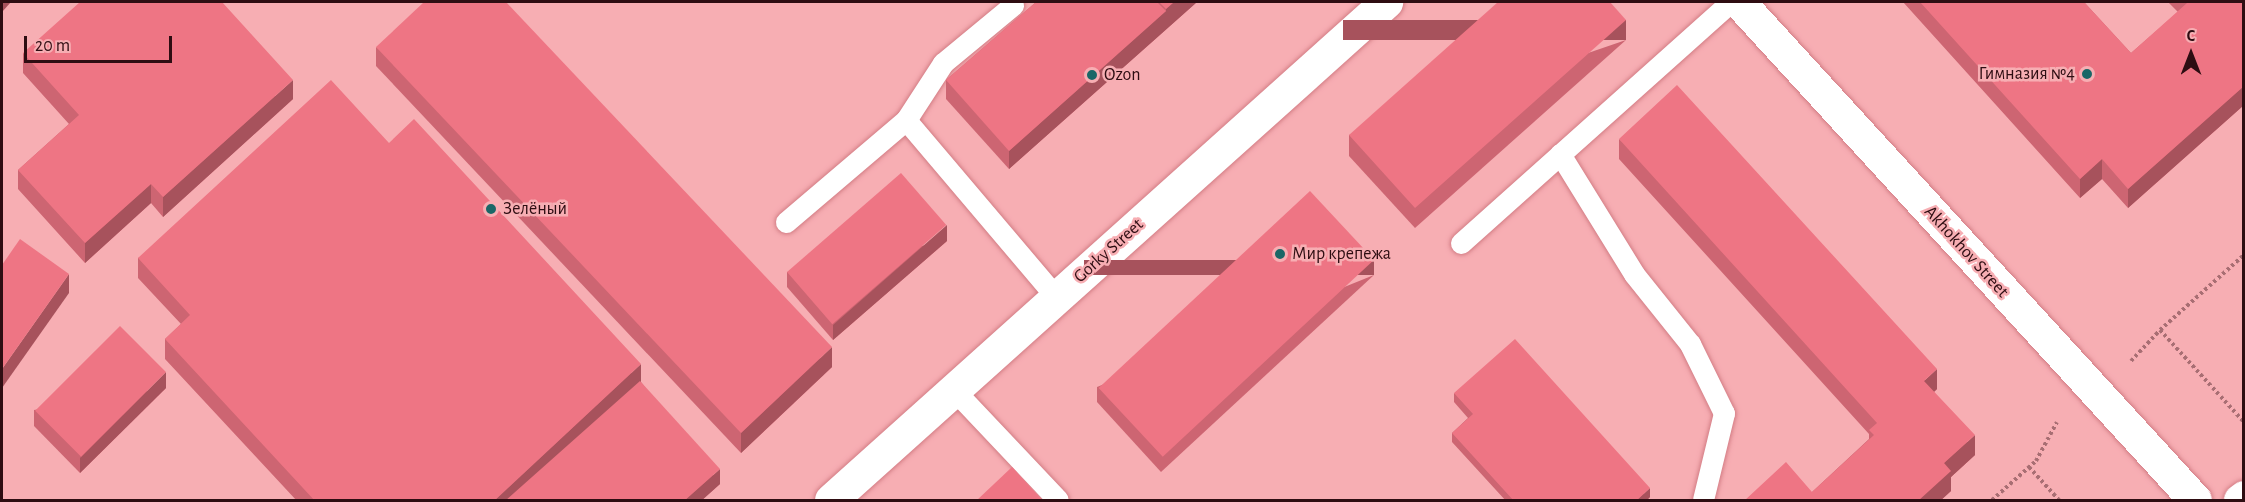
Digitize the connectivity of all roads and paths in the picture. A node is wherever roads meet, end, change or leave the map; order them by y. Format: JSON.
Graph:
{"nodes":[{"id":1,"x":1386,"y":2,"type":"edge"},
{"id":2,"x":1731,"y":2,"type":"edge"},
{"id":3,"x":1739,"y":2,"type":"edge"},
{"id":4,"x":1013,"y":5,"type":"dead end"},
{"id":5,"x":906,"y":120,"type":"junction"},
{"id":6,"x":1560,"y":154,"type":"junction"},
{"id":7,"x":786,"y":222,"type":"dead end"},
{"id":8,"x":1461,"y":243,"type":"dead end"},
{"id":9,"x":2244,"y":255,"type":"edge"},
{"id":10,"x":1057,"y":298,"type":"junction"},
{"id":11,"x":2160,"y":330,"type":"junction"},
{"id":12,"x":2132,"y":361,"type":"dead end"},
{"id":13,"x":954,"y":390,"type":"junction"},
{"id":14,"x":2243,"y":421,"type":"edge"},
{"id":15,"x":2057,"y":422,"type":"dead end"},
{"id":16,"x":2029,"y":467,"type":"junction"},
{"id":17,"x":2244,"y":497,"type":"edge"},
{"id":18,"x":831,"y":501,"type":"edge"},
{"id":19,"x":1058,"y":501,"type":"edge"},
{"id":20,"x":1703,"y":501,"type":"edge"},
{"id":21,"x":1992,"y":501,"type":"edge"},
{"id":22,"x":2059,"y":501,"type":"edge"},
{"id":23,"x":2195,"y":501,"type":"edge"},
{"id":24,"x":2240,"y":501,"type":"edge"}],
"edges":[{"from":1,"to":10,"type":"street","name":"Gorky Street"},
{"from":2,"to":6,"type":"lane"},
{"from":3,"to":23,"type":"street","name":"Akhokhov Street"},
{"from":4,"to":5,"type":"lane"},
{"from":5,"to":7,"type":"lane"},
{"from":5,"to":10,"type":"lane"},
{"from":6,"to":8,"type":"lane"},
{"from":6,"to":20,"type":"lane"},
{"from":9,"to":11,"type":"path"},
{"from":10,"to":13,"type":"street","name":"Gorky Street"},
{"from":11,"to":12,"type":"path"},
{"from":11,"to":14,"type":"path"},
{"from":13,"to":18,"type":"street","name":"Gorky Street"},
{"from":13,"to":19,"type":"lane"},
{"from":15,"to":16,"type":"path"},
{"from":16,"to":21,"type":"path"},
{"from":16,"to":22,"type":"path"},
{"from":17,"to":24,"type":"street"}]}
